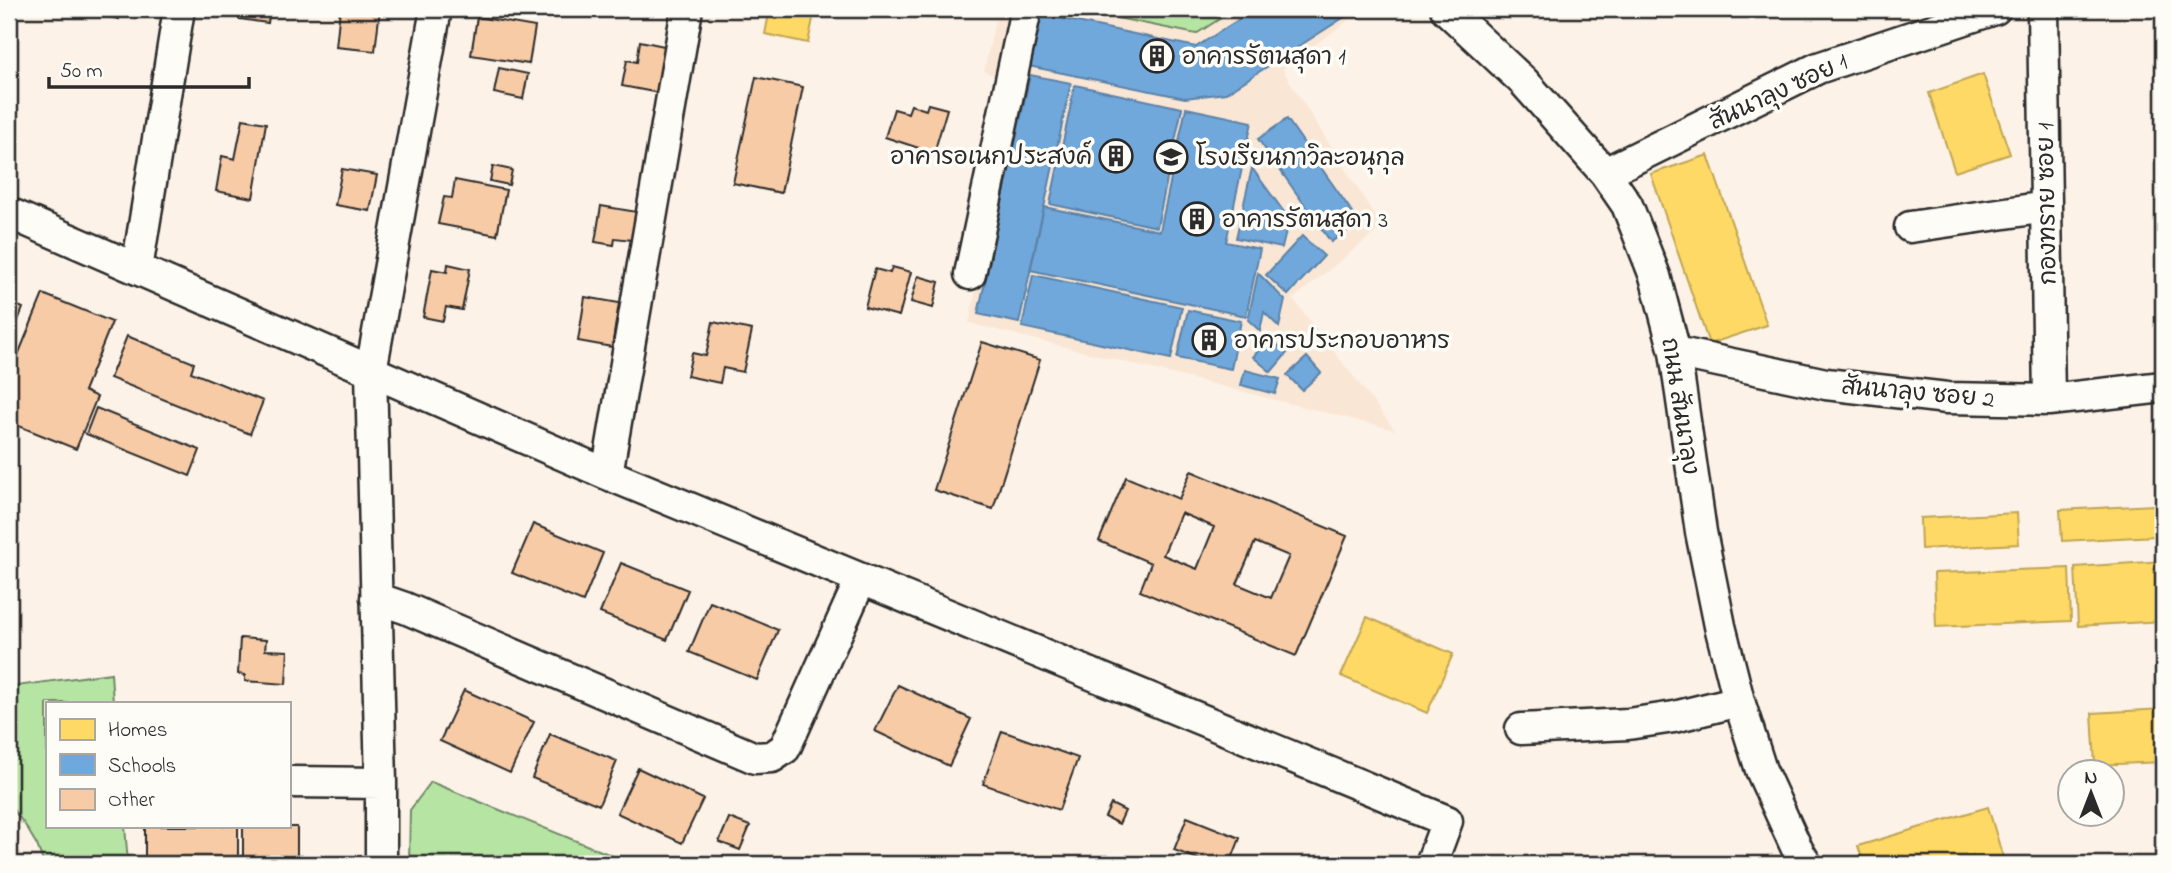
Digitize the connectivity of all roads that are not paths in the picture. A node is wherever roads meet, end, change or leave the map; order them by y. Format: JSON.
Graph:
{"nodes":[{"id":1,"x":178,"y":9,"type":"edge"},
{"id":2,"x":436,"y":9,"type":"edge"},
{"id":3,"x":687,"y":9,"type":"edge"},
{"id":4,"x":1026,"y":9,"type":"edge"},
{"id":5,"x":1446,"y":9,"type":"edge"},
{"id":6,"x":1995,"y":9,"type":"edge"},
{"id":7,"x":2043,"y":9,"type":"edge"},
{"id":8,"x":1605,"y":173,"type":"junction"},
{"id":9,"x":2046,"y":207,"type":"junction"},
{"id":10,"x":9,"y":213,"type":"edge"},
{"id":11,"x":1910,"y":227,"type":"dead end"},
{"id":12,"x":137,"y":269,"type":"junction"},
{"id":13,"x":970,"y":274,"type":"dead end"},
{"id":14,"x":1675,"y":352,"type":"junction"},
{"id":15,"x":371,"y":371,"type":"junction"},
{"id":16,"x":2163,"y":387,"type":"edge"},
{"id":17,"x":2049,"y":400,"type":"junction"},
{"id":18,"x":607,"y":474,"type":"junction"},
{"id":19,"x":861,"y":579,"type":"junction"},
{"id":20,"x":376,"y":598,"type":"junction"},
{"id":21,"x":1739,"y":701,"type":"junction"},
{"id":22,"x":1521,"y":729,"type":"dead end"},
{"id":23,"x":290,"y":782,"type":"edge"},
{"id":24,"x":382,"y":783,"type":"junction"},
{"id":25,"x":381,"y":864,"type":"edge"},
{"id":26,"x":1431,"y":864,"type":"edge"},
{"id":27,"x":1806,"y":864,"type":"edge"}],
"edges":[{"from":1,"to":12,"type":"street"},
{"from":2,"to":15,"type":"street"},
{"from":3,"to":18,"type":"street"},
{"from":4,"to":13,"type":"street"},
{"from":5,"to":8,"type":"street","name":"ถนน สันนาลุง"},
{"from":6,"to":8,"type":"street","name":"สันนาลุง ซอย 1"},
{"from":7,"to":9,"type":"street","name":"กองทราย ซอย 1"},
{"from":8,"to":14,"type":"street","name":"ถนน สันนาลุง"},
{"from":9,"to":11,"type":"street"},
{"from":9,"to":17,"type":"street","name":"กองทราย ซอย 1"},
{"from":10,"to":12,"type":"street"},
{"from":12,"to":15,"type":"street"},
{"from":14,"to":17,"type":"street","name":"สันนาลุง ซอย 2"},
{"from":14,"to":21,"type":"street","name":"ถนน สันนาลุง"},
{"from":15,"to":18,"type":"street"},
{"from":15,"to":20,"type":"street"},
{"from":16,"to":17,"type":"street","name":"สันนาลุง ซอย 2"},
{"from":18,"to":19,"type":"street"},
{"from":19,"to":20,"type":"street"},
{"from":19,"to":26,"type":"street"},
{"from":20,"to":24,"type":"street"},
{"from":21,"to":22,"type":"street"},
{"from":21,"to":27,"type":"street","name":"ถนน สันนาลุง"},
{"from":23,"to":24,"type":"street"},
{"from":24,"to":25,"type":"street"}]}
